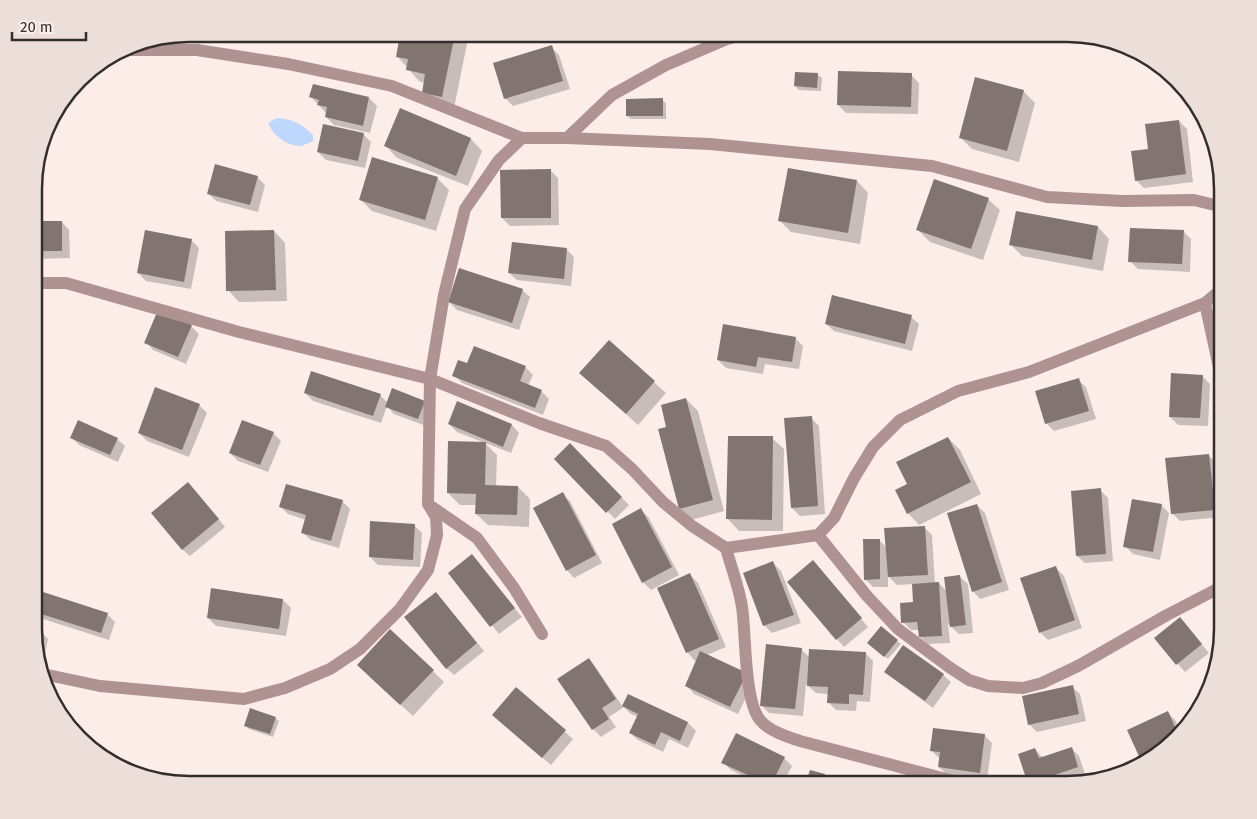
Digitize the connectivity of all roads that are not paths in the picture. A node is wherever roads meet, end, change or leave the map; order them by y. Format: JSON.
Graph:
{"nodes":[{"id":1,"x":720,"y":42,"type":"edge"},
{"id":2,"x":142,"y":50,"type":"edge"},
{"id":3,"x":522,"y":138,"type":"junction"},
{"id":4,"x":567,"y":138,"type":"junction"},
{"id":5,"x":1214,"y":205,"type":"edge"},
{"id":6,"x":42,"y":283,"type":"edge"},
{"id":7,"x":1214,"y":296,"type":"edge"},
{"id":8,"x":1205,"y":303,"type":"junction"},
{"id":9,"x":1214,"y":344,"type":"edge"},
{"id":10,"x":430,"y":379,"type":"junction"},
{"id":11,"x":428,"y":504,"type":"junction"},
{"id":12,"x":818,"y":535,"type":"junction"},
{"id":13,"x":726,"y":548,"type":"junction"},
{"id":14,"x":1214,"y":591,"type":"edge"},
{"id":15,"x":542,"y":634,"type":"dead end"},
{"id":16,"x":51,"y":676,"type":"edge"},
{"id":17,"x":934,"y":776,"type":"edge"}],
"edges":[{"from":1,"to":4,"type":"street"},
{"from":2,"to":3,"type":"street"},
{"from":3,"to":4,"type":"street"},
{"from":3,"to":10,"type":"street"},
{"from":4,"to":5,"type":"street"},
{"from":6,"to":10,"type":"street"},
{"from":7,"to":8,"type":"street"},
{"from":8,"to":9,"type":"street"},
{"from":8,"to":12,"type":"street"},
{"from":10,"to":11,"type":"street"},
{"from":10,"to":13,"type":"street"},
{"from":11,"to":15,"type":"street"},
{"from":11,"to":16,"type":"street"},
{"from":12,"to":13,"type":"street"},
{"from":12,"to":14,"type":"street"},
{"from":13,"to":17,"type":"street"}]}
